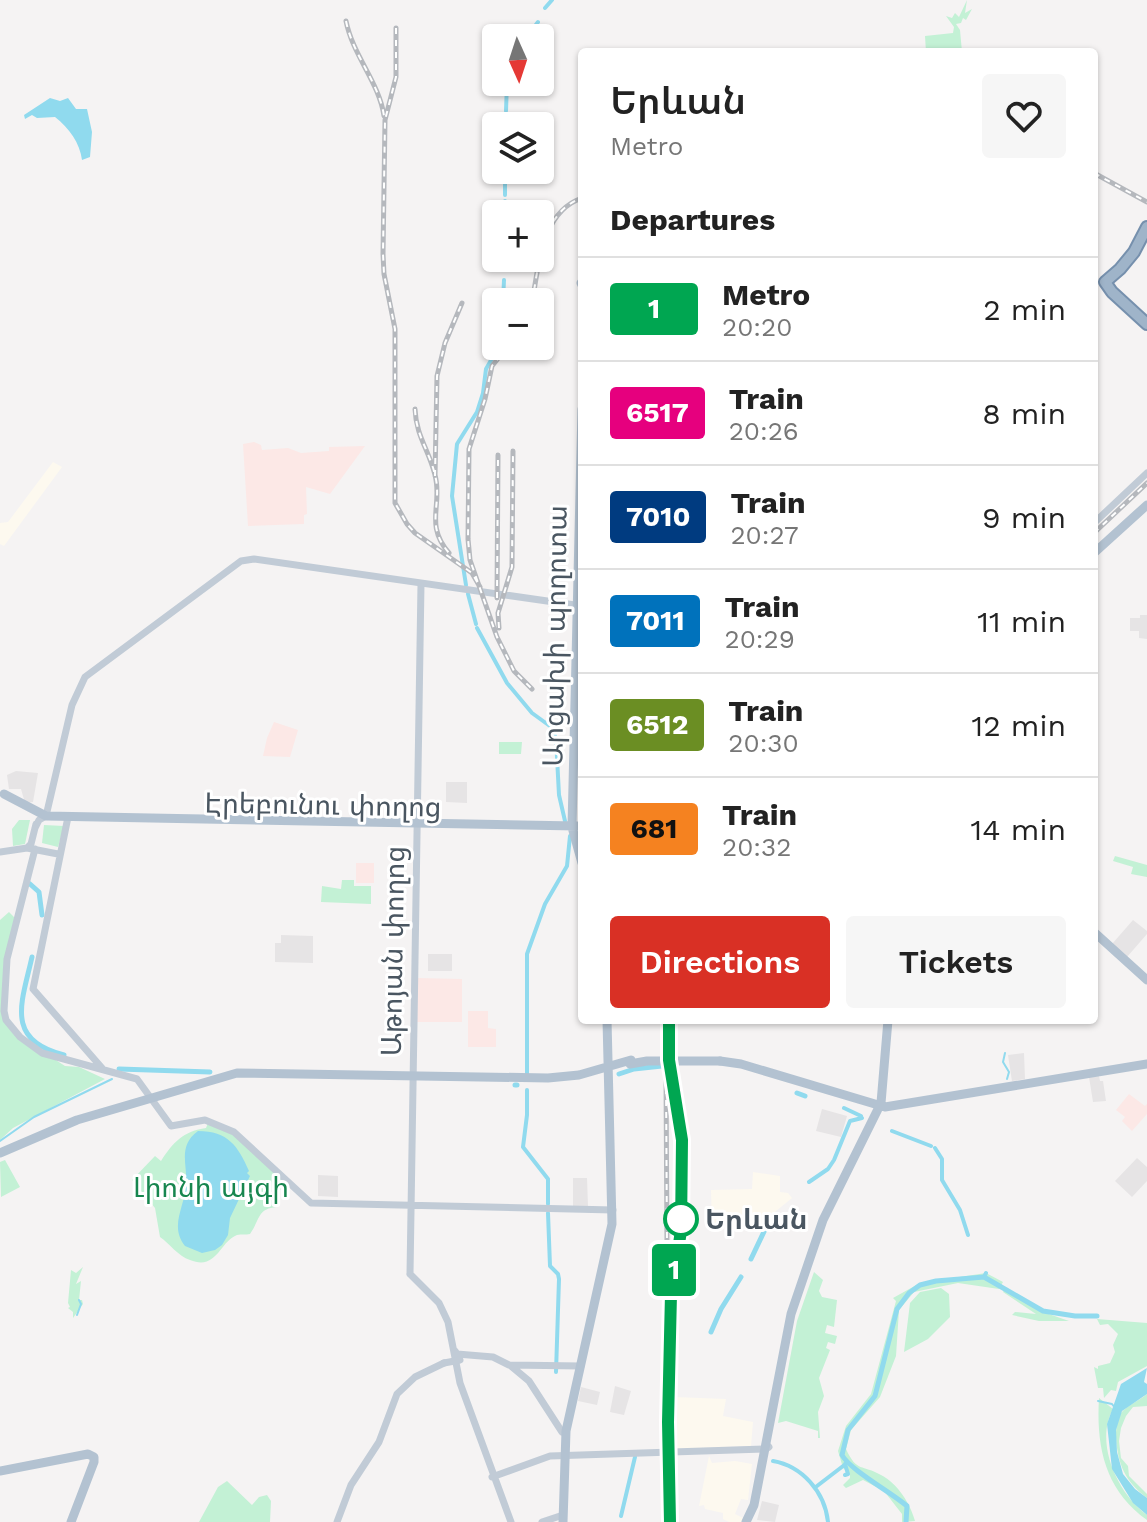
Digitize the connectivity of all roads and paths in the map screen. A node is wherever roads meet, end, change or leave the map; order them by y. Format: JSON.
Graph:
{"nodes":[{"id":1,"x":1147,"y":232,"type":"edge"},
{"id":2,"x":1113,"y":280,"type":"junction"},
{"id":3,"x":1098,"y":283,"type":"edge"},
{"id":4,"x":1147,"y":322,"type":"edge"},
{"id":5,"x":1147,"y":473,"type":"edge"},
{"id":6,"x":1147,"y":502,"type":"edge"},
{"id":7,"x":1098,"y":519,"type":"edge"},
{"id":8,"x":1098,"y":547,"type":"edge"},
{"id":9,"x":421,"y":584,"type":"junction"},
{"id":10,"x":578,"y":603,"type":"edge"},
{"id":11,"x":578,"y":693,"type":"edge"},
{"id":12,"x":2,"y":792,"type":"edge"},
{"id":13,"x":28,"y":808,"type":"junction"},
{"id":14,"x":48,"y":813,"type":"junction"},
{"id":15,"x":68,"y":820,"type":"junction"},
{"id":16,"x":416,"y":826,"type":"junction"},
{"id":17,"x":35,"y":828,"type":"junction"},
{"id":18,"x":575,"y":829,"type":"junction"},
{"id":19,"x":578,"y":837,"type":"edge"},
{"id":20,"x":578,"y":844,"type":"edge"},
{"id":21,"x":31,"y":847,"type":"junction"},
{"id":22,"x":0,"y":852,"type":"edge"},
{"id":23,"x":60,"y":854,"type":"junction"},
{"id":24,"x":1098,"y":938,"type":"edge"},
{"id":25,"x":1147,"y":982,"type":"edge"},
{"id":26,"x":605,"y":1024,"type":"edge"},
{"id":27,"x":890,"y":1024,"type":"edge"},
{"id":28,"x":93,"y":1063,"type":"junction"},
{"id":29,"x":1147,"y":1063,"type":"edge"},
{"id":30,"x":607,"y":1069,"type":"junction"},
{"id":31,"x":413,"y":1078,"type":"junction"},
{"id":32,"x":152,"y":1100,"type":"junction"},
{"id":33,"x":883,"y":1105,"type":"junction"},
{"id":34,"x":0,"y":1156,"type":"edge"},
{"id":35,"x":411,"y":1206,"type":"junction"},
{"id":36,"x":611,"y":1210,"type":"junction"},
{"id":37,"x":410,"y":1274,"type":"junction"},
{"id":38,"x":454,"y":1351,"type":"junction"},
{"id":39,"x":501,"y":1360,"type":"junction"},
{"id":40,"x":509,"y":1365,"type":"junction"},
{"id":41,"x":579,"y":1366,"type":"junction"},
{"id":42,"x":562,"y":1432,"type":"junction"},
{"id":43,"x":764,"y":1450,"type":"junction"},
{"id":44,"x":562,"y":1455,"type":"junction"},
{"id":45,"x":0,"y":1472,"type":"edge"},
{"id":46,"x":493,"y":1477,"type":"junction"},
{"id":47,"x":561,"y":1519,"type":"edge"},
{"id":48,"x":508,"y":1520,"type":"edge"},
{"id":49,"x":68,"y":1522,"type":"edge"},
{"id":50,"x":337,"y":1522,"type":"edge"},
{"id":51,"x":542,"y":1522,"type":"edge"},
{"id":52,"x":749,"y":1522,"type":"edge"}],
"edges":[{"from":1,"to":2,"type":"highway"},
{"from":2,"to":3,"type":"main road"},
{"from":2,"to":4,"type":"highway"},
{"from":5,"to":7,"type":"main road"},
{"from":6,"to":8,"type":"main road"},
{"from":9,"to":10,"type":"main road"},
{"from":9,"to":14,"type":"main road"},
{"from":9,"to":16,"type":"main road","name":"Աթոյան փողոց"},
{"from":11,"to":18,"type":"main road","name":"Արցախի պողոտա"},
{"from":12,"to":13,"type":"main road"},
{"from":13,"to":14,"type":"main road"},
{"from":13,"to":17,"type":"main road"},
{"from":14,"to":15,"type":"main road","name":"Էրեբունու փողոց"},
{"from":14,"to":17,"type":"main road"},
{"from":15,"to":16,"type":"main road","name":"Էրեբունու փողոց"},
{"from":15,"to":23,"type":"main road"},
{"from":16,"to":18,"type":"main road","name":"Էրեբունու փողոց"},
{"from":16,"to":31,"type":"main road","name":"Աթոյան փողոց"},
{"from":17,"to":21,"type":"main road"},
{"from":18,"to":19,"type":"main road","name":"Արցախի պողոտա"},
{"from":18,"to":20,"type":"main road","name":"Արցախի պողոտա"},
{"from":21,"to":22,"type":"main road"},
{"from":21,"to":23,"type":"main road"},
{"from":21,"to":28,"type":"main road"},
{"from":23,"to":28,"type":"main road"},
{"from":24,"to":25,"type":"main road"},
{"from":26,"to":30,"type":"main road"},
{"from":27,"to":33,"type":"main road"},
{"from":28,"to":32,"type":"main road"},
{"from":29,"to":33,"type":"main road"},
{"from":30,"to":31,"type":"main road"},
{"from":30,"to":33,"type":"main road","bridge":true},
{"from":30,"to":36,"type":"main road"},
{"from":31,"to":32,"type":"main road"},
{"from":31,"to":35,"type":"main road","name":"Աթոյան փողոց"},
{"from":32,"to":34,"type":"main road"},
{"from":32,"to":35,"type":"main road"},
{"from":33,"to":43,"type":"main road"},
{"from":35,"to":36,"type":"main road"},
{"from":35,"to":37,"type":"main road","name":"Աթոյան փողոց"},
{"from":36,"to":41,"type":"main road"},
{"from":37,"to":38,"type":"main road"},
{"from":37,"to":46,"type":"main road"},
{"from":38,"to":39,"type":"main road"},
{"from":38,"to":46,"type":"main road"},
{"from":39,"to":40,"type":"main road"},
{"from":39,"to":50,"type":"main road","bridge":true},
{"from":40,"to":41,"type":"main road"},
{"from":40,"to":42,"type":"main road"},
{"from":41,"to":42,"type":"main road"},
{"from":41,"to":44,"type":"main road"},
{"from":42,"to":44,"type":"main road"},
{"from":43,"to":44,"type":"main road"},
{"from":43,"to":52,"type":"main road"},
{"from":44,"to":46,"type":"main road"},
{"from":44,"to":47,"type":"main road"},
{"from":45,"to":49,"type":"main road"},
{"from":46,"to":48,"type":"main road"},
{"from":47,"to":51,"type":"main road"}]}
